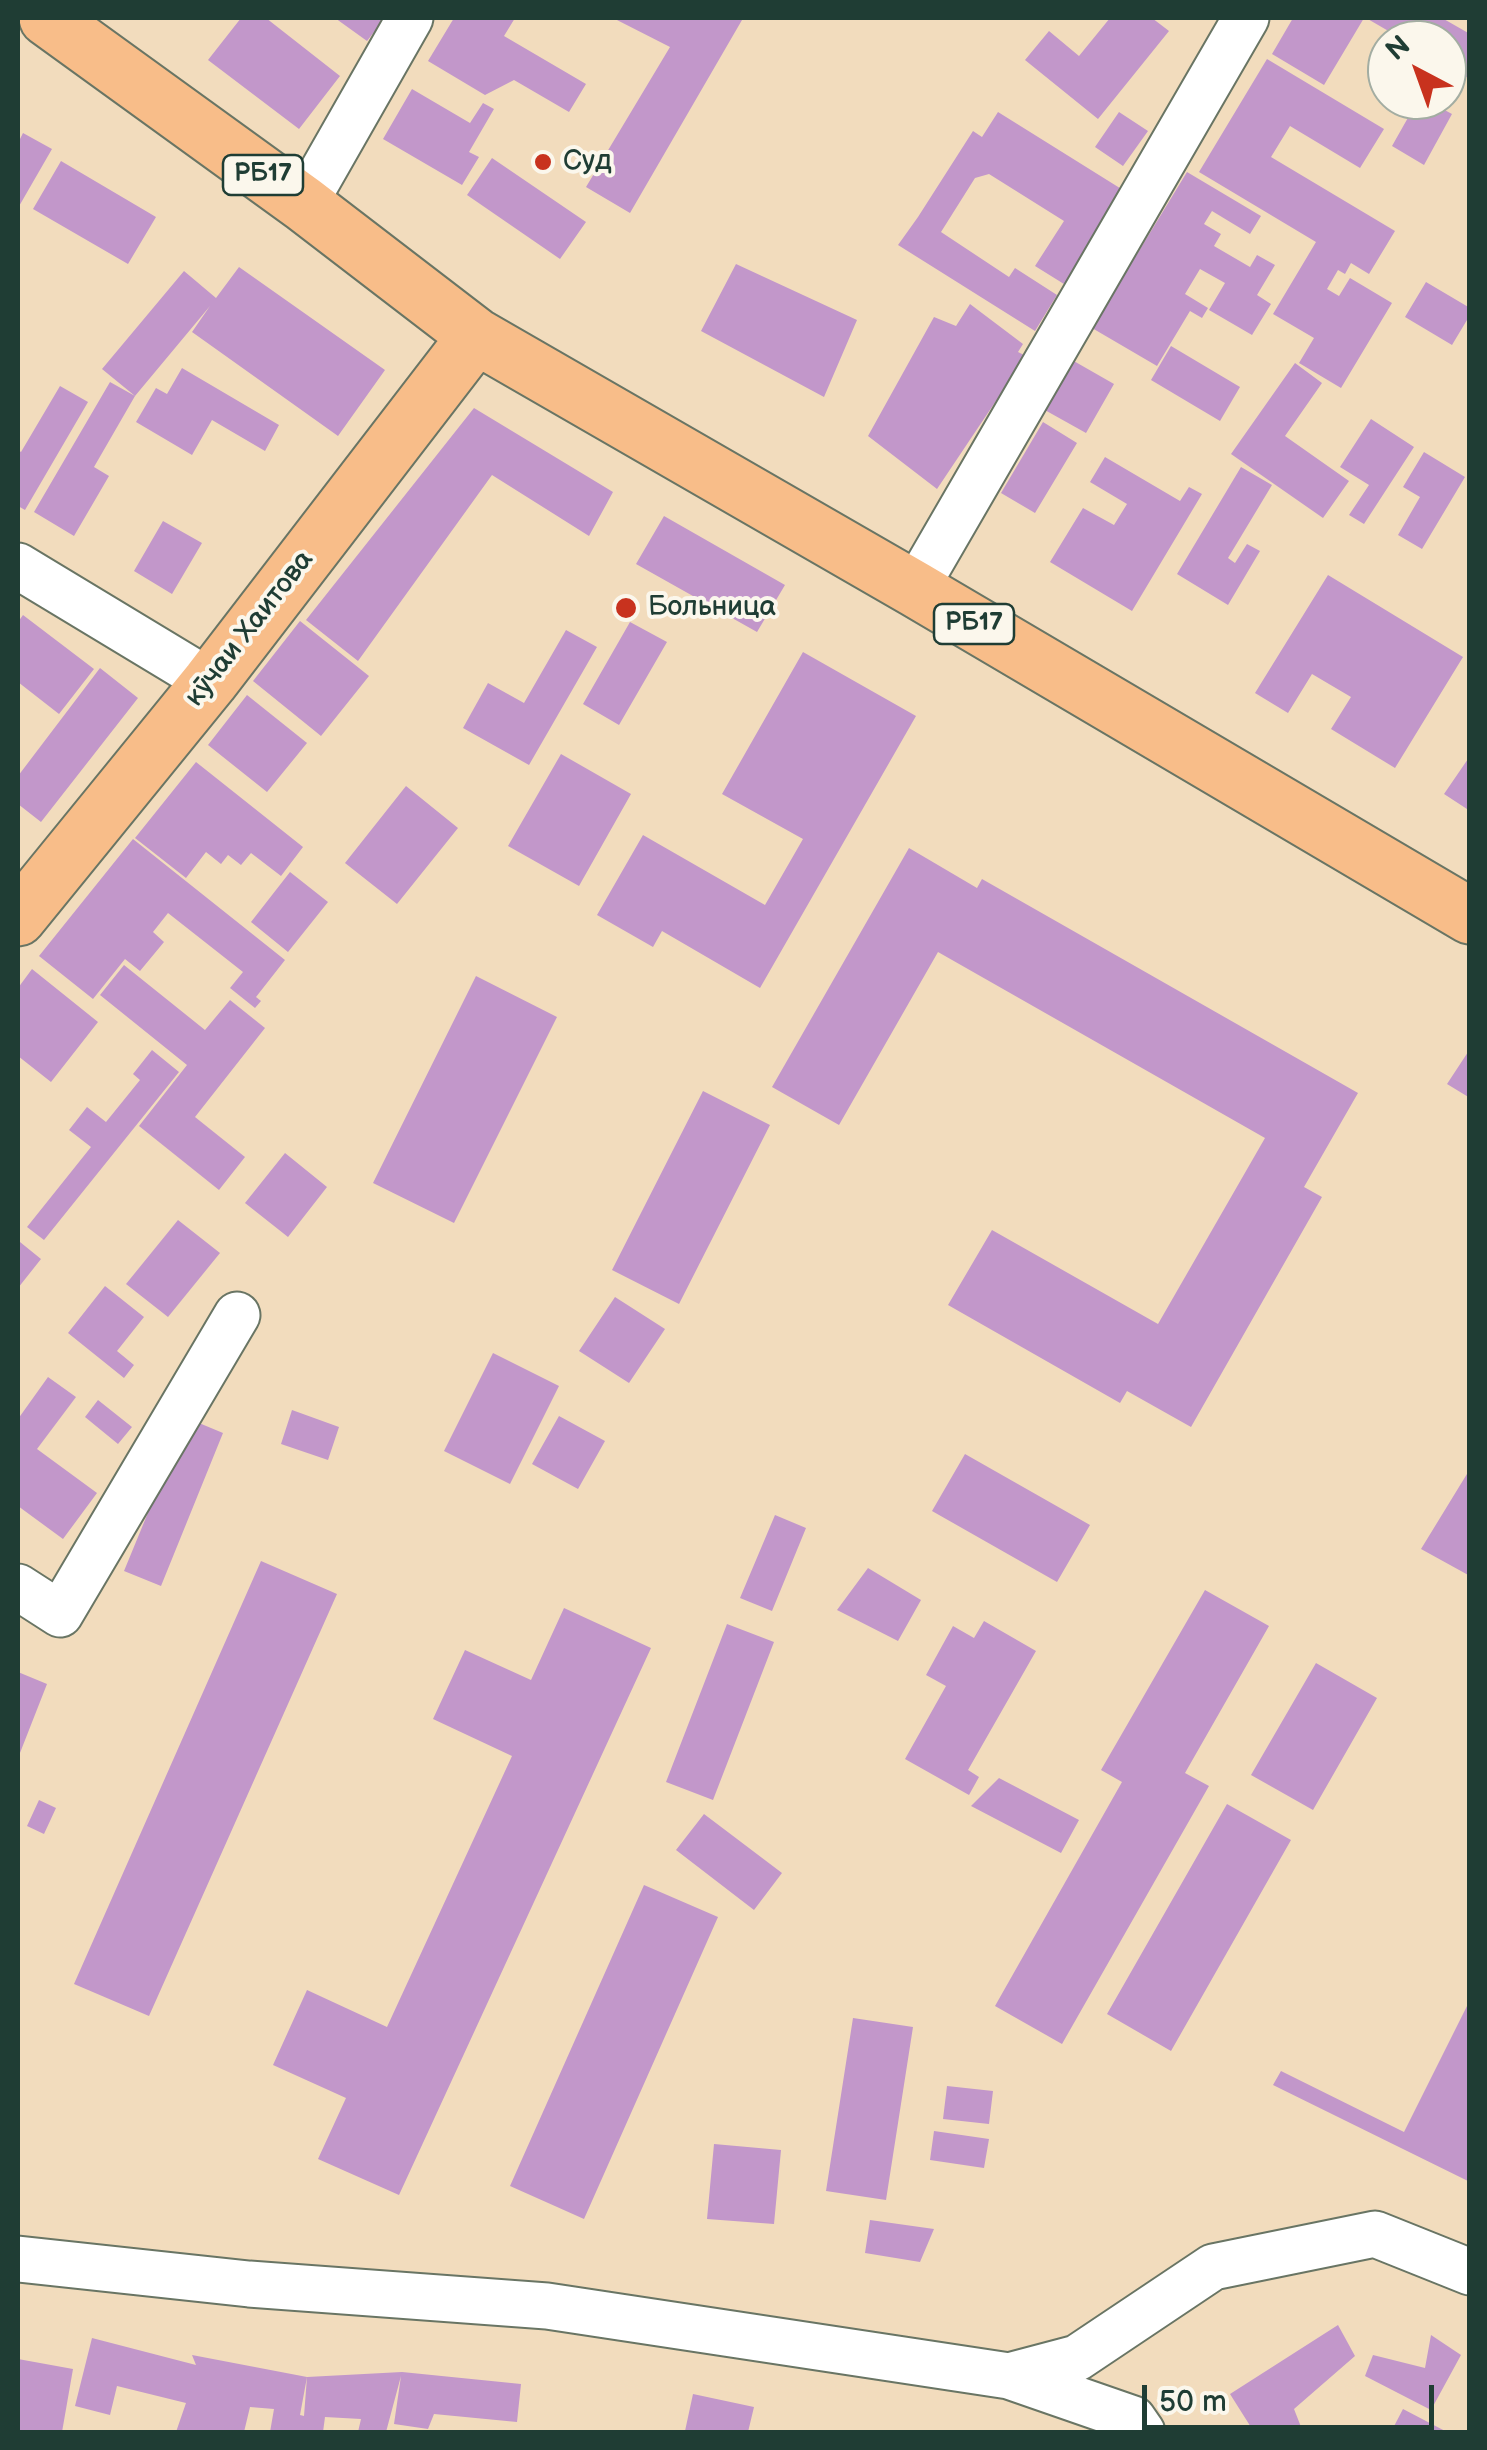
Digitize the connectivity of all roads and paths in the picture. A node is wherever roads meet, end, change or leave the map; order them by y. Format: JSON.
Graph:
{"nodes":[{"id":1,"x":47,"y":18,"type":"edge"},
{"id":2,"x":410,"y":18,"type":"edge"},
{"id":3,"x":1246,"y":18,"type":"edge"},
{"id":4,"x":304,"y":204,"type":"junction"},
{"id":5,"x":476,"y":336,"type":"junction"},
{"id":6,"x":18,"y":566,"type":"edge"},
{"id":7,"x":915,"y":589,"type":"junction"},
{"id":8,"x":210,"y":682,"type":"junction"},
{"id":9,"x":1470,"y":916,"type":"edge"},
{"id":10,"x":18,"y":918,"type":"edge"},
{"id":11,"x":237,"y":1316,"type":"dead end"},
{"id":12,"x":18,"y":1587,"type":"edge"},
{"id":13,"x":18,"y":2259,"type":"edge"},
{"id":14,"x":1470,"y":2272,"type":"edge"},
{"id":15,"x":1009,"y":2376,"type":"junction"},
{"id":16,"x":1142,"y":2432,"type":"edge"}],
"edges":[{"from":1,"to":4,"type":"main road","number":"РБ17"},
{"from":2,"to":4,"type":"street"},
{"from":3,"to":7,"type":"street"},
{"from":4,"to":5,"type":"main road","number":"РБ17"},
{"from":5,"to":7,"type":"main road","number":"РБ17"},
{"from":5,"to":8,"type":"main road","name":"кӯчаи Хаитова"},
{"from":6,"to":8,"type":"street"},
{"from":7,"to":9,"type":"main road","number":"РБ17"},
{"from":8,"to":10,"type":"main road","name":"кӯчаи Хаитова"},
{"from":11,"to":12,"type":"street"},
{"from":13,"to":15,"type":"street"},
{"from":14,"to":15,"type":"street"},
{"from":15,"to":16,"type":"street"}]}
